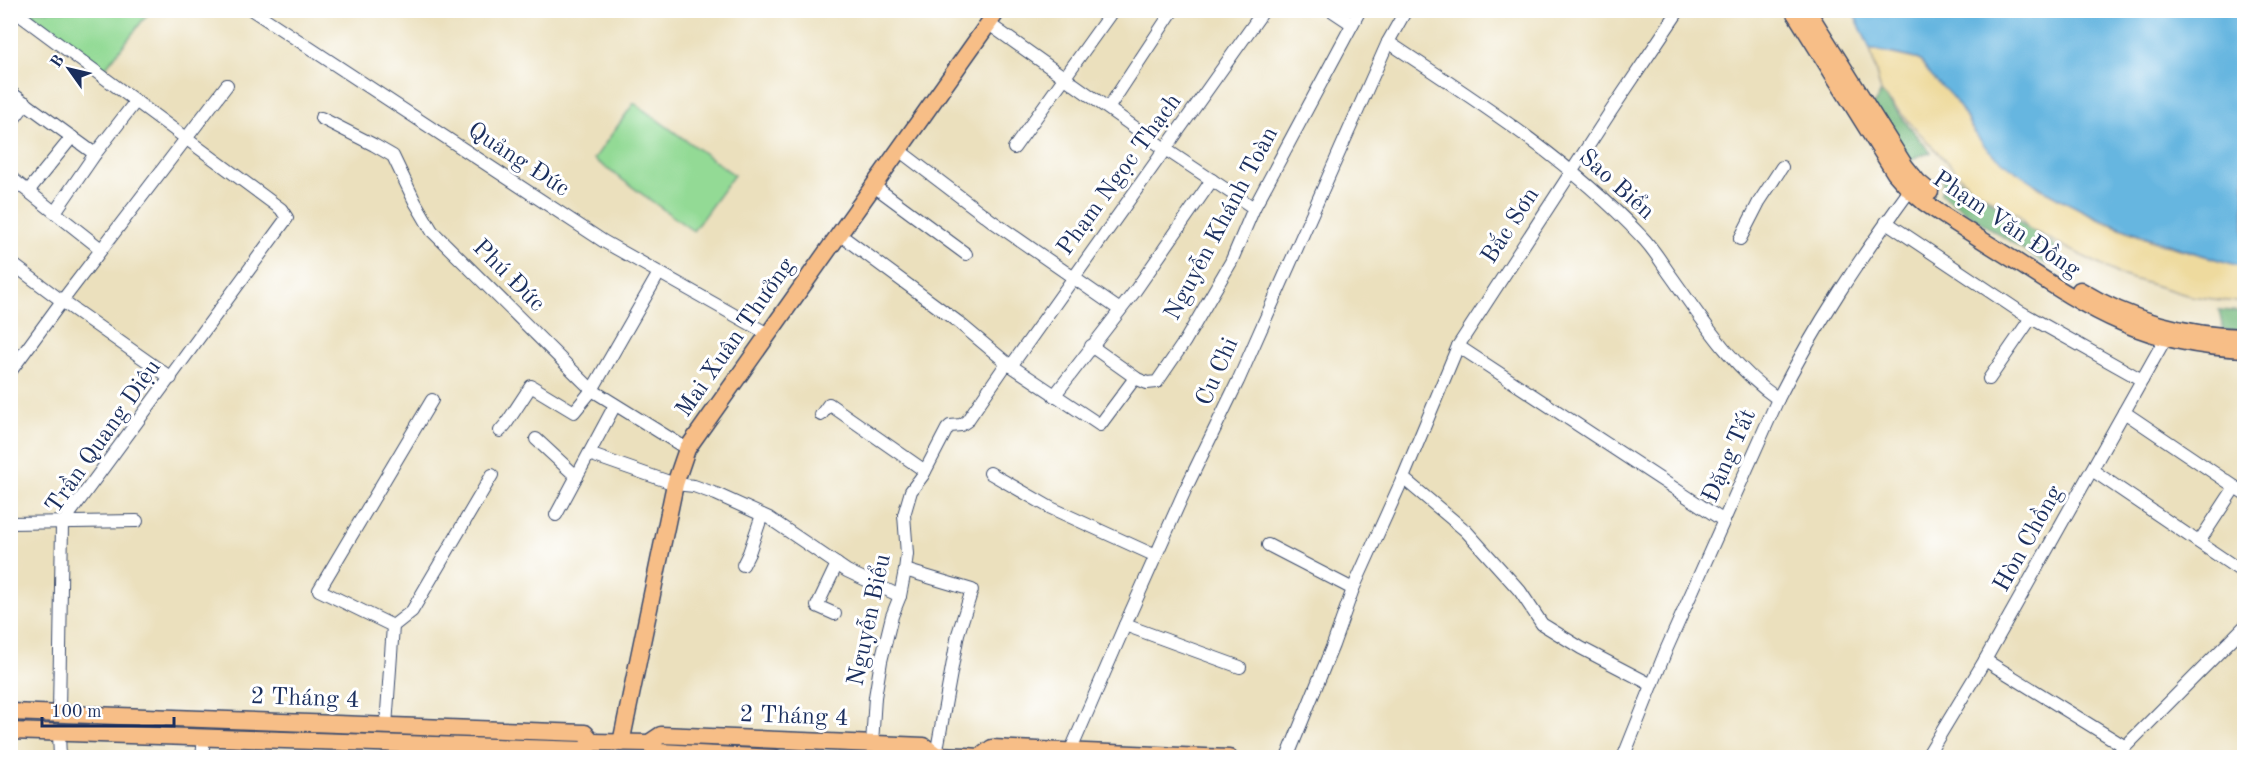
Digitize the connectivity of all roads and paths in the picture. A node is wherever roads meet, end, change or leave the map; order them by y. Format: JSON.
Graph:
{"nodes":[{"id":1,"x":13,"y":10,"type":"edge"},
{"id":2,"x":252,"y":10,"type":"edge"},
{"id":3,"x":1113,"y":10,"type":"edge"},
{"id":4,"x":1173,"y":10,"type":"edge"},
{"id":5,"x":1264,"y":10,"type":"edge"},
{"id":6,"x":1331,"y":10,"type":"edge"},
{"id":7,"x":1360,"y":10,"type":"edge"},
{"id":8,"x":1406,"y":10,"type":"edge"},
{"id":9,"x":1678,"y":10,"type":"edge"},
{"id":10,"x":1793,"y":10,"type":"edge"},
{"id":11,"x":1807,"y":10,"type":"edge"},
{"id":12,"x":994,"y":17,"type":"edge"},
{"id":13,"x":1352,"y":24,"type":"junction"},
{"id":14,"x":1388,"y":42,"type":"junction"},
{"id":15,"x":1065,"y":78,"type":"junction"},
{"id":16,"x":227,"y":85,"type":"dead end"},
{"id":17,"x":10,"y":92,"type":"edge"},
{"id":18,"x":136,"y":101,"type":"junction"},
{"id":19,"x":26,"y":103,"type":"junction"},
{"id":20,"x":1108,"y":107,"type":"junction"},
{"id":21,"x":321,"y":118,"type":"dead end"},
{"id":22,"x":10,"y":124,"type":"edge"},
{"id":23,"x":72,"y":137,"type":"junction"},
{"id":24,"x":185,"y":139,"type":"junction"},
{"id":25,"x":1014,"y":148,"type":"dead end"},
{"id":26,"x":1165,"y":149,"type":"junction"},
{"id":27,"x":900,"y":151,"type":"junction"},
{"id":28,"x":95,"y":154,"type":"junction"},
{"id":29,"x":1782,"y":167,"type":"dead end"},
{"id":30,"x":1570,"y":172,"type":"junction"},
{"id":31,"x":10,"y":177,"type":"edge"},
{"id":32,"x":1212,"y":180,"type":"junction"},
{"id":33,"x":874,"y":186,"type":"junction"},
{"id":34,"x":1914,"y":186,"type":"junction"},
{"id":35,"x":29,"y":190,"type":"junction"},
{"id":36,"x":1254,"y":208,"type":"junction"},
{"id":37,"x":55,"y":212,"type":"junction"},
{"id":38,"x":1886,"y":222,"type":"junction"},
{"id":39,"x":839,"y":234,"type":"junction"},
{"id":40,"x":1740,"y":239,"type":"dead end"},
{"id":41,"x":101,"y":249,"type":"junction"},
{"id":42,"x":966,"y":254,"type":"dead end"},
{"id":43,"x":10,"y":262,"type":"edge"},
{"id":44,"x":659,"y":273,"type":"junction"},
{"id":45,"x":1073,"y":277,"type":"junction"},
{"id":46,"x":62,"y":301,"type":"junction"},
{"id":47,"x":1120,"y":310,"type":"junction"},
{"id":48,"x":2031,"y":318,"type":"junction"},
{"id":49,"x":2167,"y":333,"type":"junction"},
{"id":50,"x":768,"y":334,"type":"junction"},
{"id":51,"x":2244,"y":337,"type":"edge"},
{"id":52,"x":1091,"y":346,"type":"junction"},
{"id":53,"x":1458,"y":346,"type":"junction"},
{"id":54,"x":2244,"y":349,"type":"edge"},
{"id":55,"x":1009,"y":364,"type":"junction"},
{"id":56,"x":10,"y":372,"type":"edge"},
{"id":57,"x":171,"y":378,"type":"junction"},
{"id":58,"x":1136,"y":378,"type":"junction"},
{"id":59,"x":1989,"y":380,"type":"dead end"},
{"id":60,"x":2142,"y":380,"type":"junction"},
{"id":61,"x":592,"y":390,"type":"junction"},
{"id":62,"x":1054,"y":396,"type":"junction"},
{"id":63,"x":1778,"y":399,"type":"junction"},
{"id":64,"x":432,"y":400,"type":"dead end"},
{"id":65,"x":615,"y":405,"type":"junction"},
{"id":66,"x":2124,"y":412,"type":"junction"},
{"id":67,"x":821,"y":415,"type":"dead end"},
{"id":68,"x":500,"y":431,"type":"dead end"},
{"id":69,"x":536,"y":439,"type":"dead end"},
{"id":70,"x":687,"y":449,"type":"junction"},
{"id":71,"x":590,"y":454,"type":"junction"},
{"id":72,"x":2091,"y":470,"type":"junction"},
{"id":73,"x":925,"y":471,"type":"junction"},
{"id":74,"x":990,"y":472,"type":"dead end"},
{"id":75,"x":492,"y":475,"type":"dead end"},
{"id":76,"x":577,"y":477,"type":"junction"},
{"id":77,"x":1403,"y":478,"type":"junction"},
{"id":78,"x":675,"y":484,"type":"junction"},
{"id":79,"x":2240,"y":490,"type":"edge"},
{"id":80,"x":556,"y":515,"type":"dead end"},
{"id":81,"x":762,"y":515,"type":"junction"},
{"id":82,"x":137,"y":521,"type":"dead end"},
{"id":83,"x":1724,"y":521,"type":"junction"},
{"id":84,"x":10,"y":523,"type":"edge"},
{"id":85,"x":62,"y":524,"type":"junction"},
{"id":86,"x":2199,"y":542,"type":"junction"},
{"id":87,"x":1268,"y":545,"type":"dead end"},
{"id":88,"x":1156,"y":556,"type":"junction"},
{"id":89,"x":743,"y":564,"type":"dead end"},
{"id":90,"x":837,"y":564,"type":"junction"},
{"id":91,"x":904,"y":570,"type":"junction"},
{"id":92,"x":2244,"y":573,"type":"edge"},
{"id":93,"x":1353,"y":589,"type":"junction"},
{"id":94,"x":900,"y":597,"type":"junction"},
{"id":95,"x":835,"y":615,"type":"dead end"},
{"id":96,"x":1125,"y":625,"type":"junction"},
{"id":97,"x":393,"y":626,"type":"junction"},
{"id":98,"x":2244,"y":627,"type":"edge"},
{"id":99,"x":1985,"y":660,"type":"junction"},
{"id":100,"x":1240,"y":667,"type":"dead end"},
{"id":101,"x":1652,"y":685,"type":"junction"},
{"id":102,"x":10,"y":712,"type":"edge"},
{"id":103,"x":59,"y":712,"type":"junction"},
{"id":104,"x":386,"y":726,"type":"junction"},
{"id":105,"x":10,"y":731,"type":"edge"},
{"id":106,"x":59,"y":733,"type":"junction"},
{"id":107,"x":204,"y":737,"type":"junction"},
{"id":108,"x":593,"y":742,"type":"junction"},
{"id":109,"x":621,"y":742,"type":"junction"},
{"id":110,"x":650,"y":743,"type":"junction"},
{"id":111,"x":872,"y":744,"type":"junction"},
{"id":112,"x":2124,"y":746,"type":"junction"},
{"id":113,"x":459,"y":752,"type":"edge"},
{"id":114,"x":1070,"y":752,"type":"junction"},
{"id":115,"x":721,"y":756,"type":"edge"},
{"id":116,"x":935,"y":756,"type":"edge"},
{"id":117,"x":973,"y":757,"type":"edge"},
{"id":118,"x":60,"y":758,"type":"edge"},
{"id":119,"x":202,"y":758,"type":"edge"},
{"id":120,"x":775,"y":758,"type":"edge"},
{"id":121,"x":1229,"y":758,"type":"edge"},
{"id":122,"x":1287,"y":758,"type":"edge"},
{"id":123,"x":1623,"y":758,"type":"edge"},
{"id":124,"x":1926,"y":758,"type":"edge"},
{"id":125,"x":2114,"y":758,"type":"edge"}],
"edges":[{"from":1,"to":18,"type":"street"},
{"from":2,"to":44,"type":"street","name":"Quảng Đức"},
{"from":3,"to":15,"type":"street"},
{"from":4,"to":20,"type":"street"},
{"from":5,"to":26,"type":"street","name":"Phạm Ngọc Thạch"},
{"from":6,"to":13,"type":"street"},
{"from":7,"to":13,"type":"street","name":"Nguyễn Khánh Toàn"},
{"from":8,"to":14,"type":"street","name":"Cu Chi"},
{"from":9,"to":30,"type":"street","name":"Bắc Sơn"},
{"from":10,"to":34,"type":"main road","name":"Phạm Văn Đồng"},
{"from":11,"to":34,"type":"main road","name":"Phạm Văn Đồng"},
{"from":12,"to":15,"type":"street"},
{"from":12,"to":27,"type":"main road","name":"Mai Xuân Thưởng"},
{"from":13,"to":36,"type":"street","name":"Nguyễn Khánh Toàn"},
{"from":14,"to":30,"type":"street","name":"Sao Biển"},
{"from":14,"to":88,"type":"street","name":"Cu Chi"},
{"from":15,"to":20,"type":"street"},
{"from":15,"to":25,"type":"street"},
{"from":16,"to":24,"type":"street"},
{"from":17,"to":19,"type":"street"},
{"from":18,"to":24,"type":"street"},
{"from":18,"to":28,"type":"street"},
{"from":19,"to":22,"type":"street"},
{"from":19,"to":23,"type":"street"},
{"from":20,"to":26,"type":"street"},
{"from":21,"to":61,"type":"street","name":"Phú Đức"},
{"from":23,"to":28,"type":"street"},
{"from":23,"to":35,"type":"street"},
{"from":24,"to":41,"type":"street"},
{"from":24,"to":57,"type":"street","name":"Trần Quang Diệu"},
{"from":26,"to":32,"type":"street"},
{"from":26,"to":45,"type":"street","name":"Phạm Ngọc Thạch"},
{"from":27,"to":33,"type":"main road","name":"Mai Xuân Thưởng"},
{"from":27,"to":45,"type":"street"},
{"from":28,"to":37,"type":"street"},
{"from":29,"to":40,"type":"street"},
{"from":30,"to":53,"type":"street","name":"Bắc Sơn"},
{"from":30,"to":63,"type":"street","name":"Sao Biển"},
{"from":31,"to":35,"type":"street"},
{"from":32,"to":36,"type":"street"},
{"from":32,"to":47,"type":"street"},
{"from":33,"to":39,"type":"main road","name":"Mai Xuân Thưởng"},
{"from":33,"to":42,"type":"street"},
{"from":34,"to":38,"type":"street","name":"Đặng Tất"},
{"from":34,"to":49,"type":"main road","name":"Phạm Văn Đồng"},
{"from":35,"to":37,"type":"street"},
{"from":36,"to":58,"type":"street","name":"Nguyễn Khánh Toàn"},
{"from":37,"to":41,"type":"street"},
{"from":38,"to":48,"type":"street"},
{"from":38,"to":63,"type":"street","name":"Đặng Tất"},
{"from":39,"to":50,"type":"main road","name":"Mai Xuân Thưởng"},
{"from":39,"to":55,"type":"street"},
{"from":41,"to":46,"type":"street"},
{"from":43,"to":46,"type":"street"},
{"from":44,"to":50,"type":"street","name":"Quảng Đức"},
{"from":44,"to":61,"type":"street"},
{"from":45,"to":47,"type":"street"},
{"from":45,"to":55,"type":"street","name":"Phạm Ngọc Thạch"},
{"from":46,"to":56,"type":"street"},
{"from":46,"to":57,"type":"street"},
{"from":47,"to":52,"type":"street"},
{"from":48,"to":59,"type":"street"},
{"from":48,"to":60,"type":"street"},
{"from":49,"to":51,"type":"main road","name":"Phạm Văn Đồng"},
{"from":49,"to":54,"type":"main road","name":"Phạm Văn Đồng"},
{"from":49,"to":60,"type":"street","name":"Hòn Chồng"},
{"from":50,"to":70,"type":"main road","name":"Mai Xuân Thưởng"},
{"from":52,"to":58,"type":"street"},
{"from":52,"to":62,"type":"street"},
{"from":53,"to":77,"type":"street","name":"Bắc Sơn"},
{"from":53,"to":83,"type":"street"},
{"from":55,"to":62,"type":"street"},
{"from":55,"to":73,"type":"street","name":"Nguyễn Biểu"},
{"from":57,"to":85,"type":"street","name":"Trần Quang Diệu"},
{"from":58,"to":62,"type":"street"},
{"from":60,"to":66,"type":"street","name":"Hòn Chồng"},
{"from":61,"to":65,"type":"street","name":"Phú Đức"},
{"from":61,"to":68,"type":"street"},
{"from":63,"to":83,"type":"street","name":"Đặng Tất"},
{"from":64,"to":97,"type":"street"},
{"from":65,"to":70,"type":"street","name":"Phú Đức"},
{"from":65,"to":71,"type":"street"},
{"from":66,"to":72,"type":"street","name":"Hòn Chồng"},
{"from":66,"to":79,"type":"street"},
{"from":67,"to":73,"type":"street"},
{"from":69,"to":76,"type":"street"},
{"from":70,"to":78,"type":"main road","name":"Mai Xuân Thưởng"},
{"from":71,"to":76,"type":"street"},
{"from":71,"to":78,"type":"street"},
{"from":72,"to":86,"type":"street"},
{"from":72,"to":99,"type":"street","name":"Hòn Chồng"},
{"from":73,"to":91,"type":"street","name":"Nguyễn Biểu"},
{"from":74,"to":88,"type":"street"},
{"from":75,"to":97,"type":"street"},
{"from":76,"to":80,"type":"street"},
{"from":77,"to":93,"type":"street","name":"Bắc Sơn"},
{"from":77,"to":101,"type":"street"},
{"from":78,"to":81,"type":"street"},
{"from":78,"to":109,"type":"main road","name":"Mai Xuân Thưởng"},
{"from":79,"to":86,"type":"street"},
{"from":81,"to":89,"type":"street"},
{"from":81,"to":90,"type":"street"},
{"from":82,"to":85,"type":"street"},
{"from":83,"to":101,"type":"street","name":"Đặng Tất"},
{"from":84,"to":85,"type":"street"},
{"from":85,"to":103,"type":"street","name":"Trần Quang Diệu"},
{"from":86,"to":92,"type":"street"},
{"from":87,"to":93,"type":"street"},
{"from":88,"to":96,"type":"street","name":"Cu Chi"},
{"from":90,"to":94,"type":"street"},
{"from":90,"to":95,"type":"street"},
{"from":91,"to":94,"type":"street","name":"Nguyễn Biểu"},
{"from":91,"to":116,"type":"street"},
{"from":93,"to":122,"type":"street","name":"Bắc Sơn"},
{"from":94,"to":111,"type":"street","name":"Nguyễn Biểu"},
{"from":96,"to":100,"type":"street"},
{"from":96,"to":114,"type":"street","name":"Cu Chi"},
{"from":97,"to":104,"type":"street"},
{"from":98,"to":112,"type":"street"},
{"from":99,"to":112,"type":"street"},
{"from":99,"to":124,"type":"street","name":"Hòn Chồng"},
{"from":101,"to":123,"type":"street","name":"Đặng Tất"},
{"from":102,"to":103,"type":"main road","name":"2 Tháng 4"},
{"from":103,"to":104,"type":"main road","name":"2 Tháng 4"},
{"from":104,"to":108,"type":"main road","name":"2 Tháng 4"},
{"from":105,"to":106,"type":"main road","name":"2 Tháng 4"},
{"from":106,"to":107,"type":"main road","name":"2 Tháng 4"},
{"from":106,"to":118,"type":"street"},
{"from":107,"to":113,"type":"main road","name":"2 Tháng 4"},
{"from":107,"to":119,"type":"street"},
{"from":108,"to":109,"type":"main road","name":"2 Tháng 4"},
{"from":108,"to":113,"type":"main road","name":"2 Tháng 4"},
{"from":109,"to":110,"type":"main road","name":"2 Tháng 4"},
{"from":110,"to":111,"type":"main road","name":"2 Tháng 4"},
{"from":110,"to":115,"type":"main road","name":"2 Tháng 4"},
{"from":111,"to":116,"type":"main road","name":"2 Tháng 4"},
{"from":112,"to":125,"type":"street"},
{"from":114,"to":117,"type":"main road","name":"2 Tháng 4"},
{"from":114,"to":121,"type":"main road","name":"2 Tháng 4"},
{"from":115,"to":120,"type":"main road","name":"2 Tháng 4"},
{"from":116,"to":117,"type":"main road","name":"2 Tháng 4"}]}
